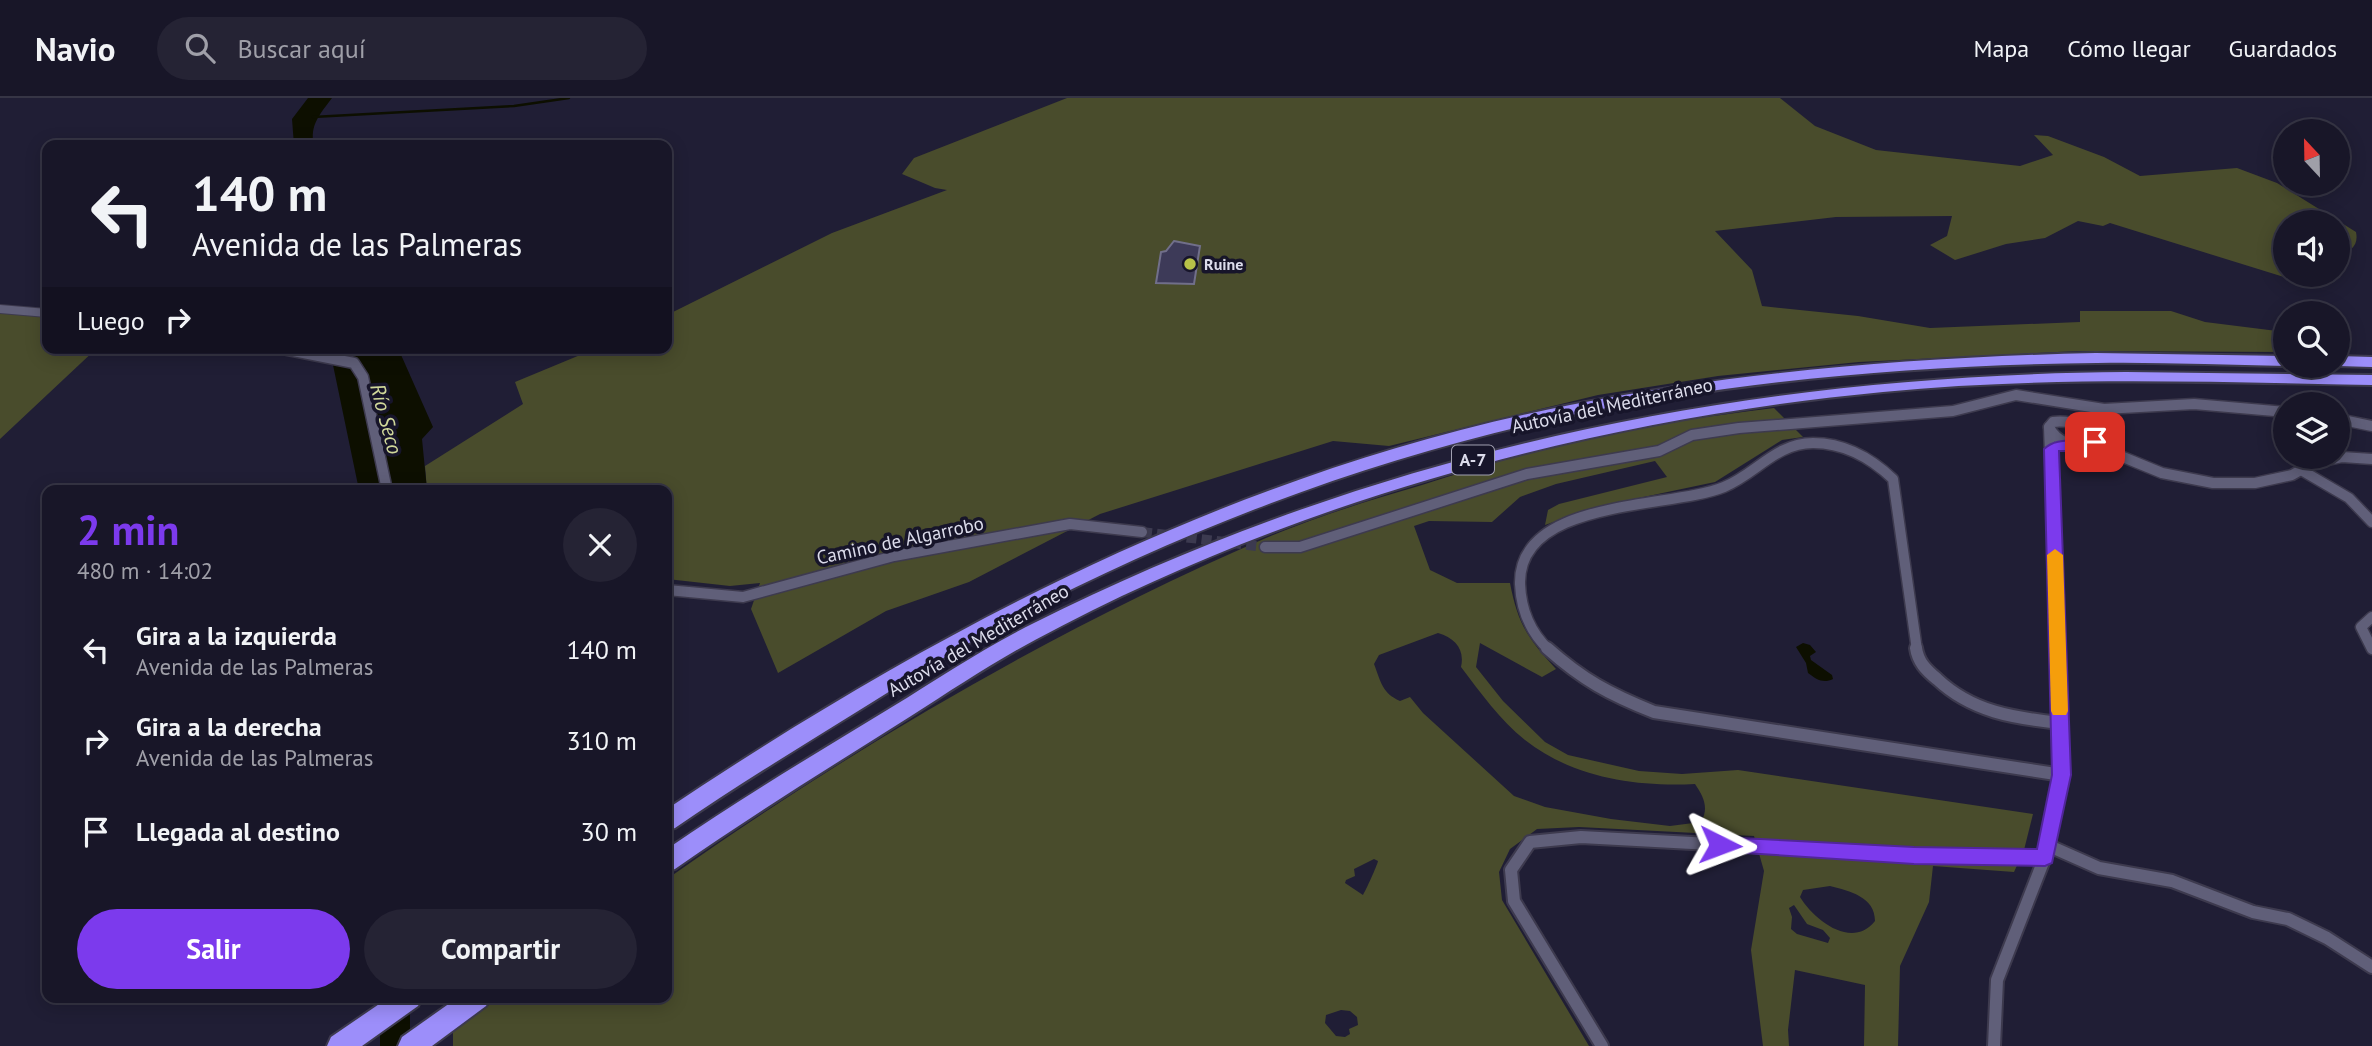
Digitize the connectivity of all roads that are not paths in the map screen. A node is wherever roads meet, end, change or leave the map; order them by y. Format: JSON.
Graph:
{"nodes":[{"id":1,"x":0,"y":309,"type":"edge"},
{"id":2,"x":42,"y":313,"type":"edge"},
{"id":3,"x":322,"y":354,"type":"edge"},
{"id":4,"x":2273,"y":360,"type":"edge"},
{"id":5,"x":2350,"y":361,"type":"edge"},
{"id":6,"x":2372,"y":362,"type":"edge"},
{"id":7,"x":2372,"y":380,"type":"edge"},
{"id":8,"x":2273,"y":411,"type":"edge"},
{"id":9,"x":2350,"y":421,"type":"edge"},
{"id":10,"x":2372,"y":426,"type":"edge"},
{"id":11,"x":2049,"y":427,"type":"junction"},
{"id":12,"x":2096,"y":438,"type":"junction"},
{"id":13,"x":2073,"y":446,"type":"junction"},
{"id":14,"x":2086,"y":446,"type":"junction"},
{"id":15,"x":2052,"y":449,"type":"junction"},
{"id":16,"x":2111,"y":451,"type":"junction"},
{"id":17,"x":2372,"y":459,"type":"edge"},
{"id":18,"x":2301,"y":470,"type":"junction"},
{"id":19,"x":386,"y":485,"type":"edge"},
{"id":20,"x":2372,"y":522,"type":"edge"},
{"id":21,"x":1142,"y":532,"type":"tunnel mouth"},
{"id":22,"x":1265,"y":547,"type":"tunnel mouth"},
{"id":23,"x":672,"y":590,"type":"edge"},
{"id":24,"x":2372,"y":617,"type":"edge"},
{"id":25,"x":2372,"y":649,"type":"edge"},
{"id":26,"x":2060,"y":723,"type":"junction"},
{"id":27,"x":2062,"y":775,"type":"junction"},
{"id":28,"x":672,"y":818,"type":"edge"},
{"id":29,"x":2046,"y":851,"type":"junction"},
{"id":30,"x":672,"y":859,"type":"edge"},
{"id":31,"x":2372,"y":967,"type":"edge"},
{"id":32,"x":402,"y":1003,"type":"edge"},
{"id":33,"x":470,"y":1003,"type":"edge"},
{"id":34,"x":340,"y":1046,"type":"edge"},
{"id":35,"x":411,"y":1046,"type":"edge"},
{"id":36,"x":1602,"y":1046,"type":"edge"},
{"id":37,"x":1994,"y":1046,"type":"edge"}],
"edges":[{"from":1,"to":2,"type":"street"},
{"from":3,"to":19,"type":"street"},
{"from":4,"to":28,"type":"highway","name":"Autovía del Mediterráneo","number":"A-7"},
{"from":5,"to":6,"type":"highway"},
{"from":7,"to":30,"type":"highway","name":"Autovía del Mediterráneo","number":"A-7"},
{"from":8,"to":22,"type":"street"},
{"from":9,"to":10,"type":"street"},
{"from":11,"to":12,"type":"street"},
{"from":11,"to":13,"type":"street"},
{"from":11,"to":15,"type":"street"},
{"from":12,"to":14,"type":"street"},
{"from":12,"to":16,"type":"street"},
{"from":13,"to":14,"type":"street"},
{"from":13,"to":15,"type":"street"},
{"from":14,"to":16,"type":"street"},
{"from":15,"to":26,"type":"street"},
{"from":16,"to":18,"type":"street"},
{"from":17,"to":18,"type":"street"},
{"from":18,"to":20,"type":"street"},
{"from":21,"to":23,"type":"street","name":"Camino de Algarrobo"},
{"from":24,"to":25,"type":"street"},
{"from":26,"to":27,"type":"street"},
{"from":26,"to":27,"type":"street"},
{"from":27,"to":29,"type":"street"},
{"from":29,"to":31,"type":"street"},
{"from":29,"to":36,"type":"street"},
{"from":29,"to":37,"type":"street"},
{"from":32,"to":34,"type":"highway"},
{"from":33,"to":35,"type":"highway"}]}
